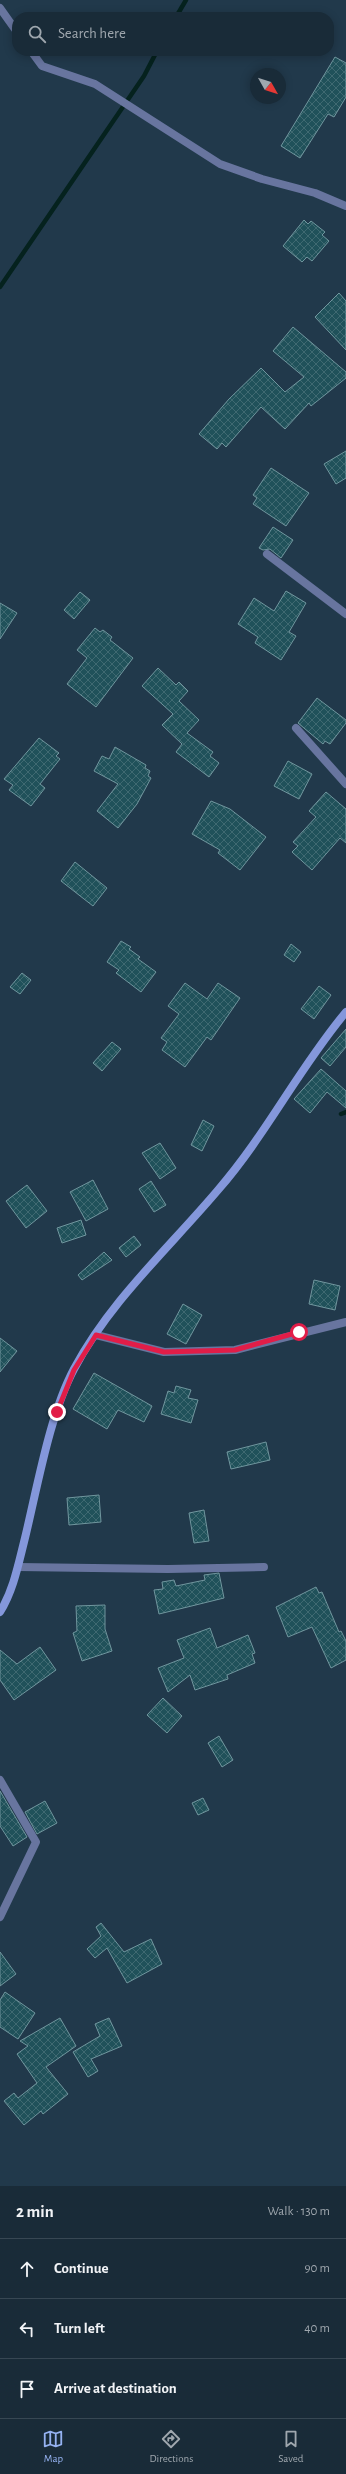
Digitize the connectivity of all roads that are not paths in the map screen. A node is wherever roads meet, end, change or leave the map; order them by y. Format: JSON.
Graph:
{"nodes":[{"id":1,"x":0,"y":8,"type":"edge"},
{"id":2,"x":12,"y":25,"type":"edge"},
{"id":3,"x":35,"y":56,"type":"edge"},
{"id":4,"x":346,"y":206,"type":"edge"},
{"id":5,"x":267,"y":554,"type":"dead end"},
{"id":6,"x":346,"y":614,"type":"edge"},
{"id":7,"x":296,"y":728,"type":"dead end"},
{"id":8,"x":346,"y":784,"type":"edge"},
{"id":9,"x":346,"y":1012,"type":"edge"},
{"id":10,"x":346,"y":1322,"type":"edge"},
{"id":11,"x":96,"y":1335,"type":"junction"},
{"id":12,"x":18,"y":1567,"type":"junction"},
{"id":13,"x":264,"y":1567,"type":"dead end"},
{"id":14,"x":0,"y":1612,"type":"edge"},
{"id":15,"x":0,"y":1780,"type":"edge"},
{"id":16,"x":0,"y":1917,"type":"edge"}],
"edges":[{"from":1,"to":2,"type":"street"},
{"from":3,"to":4,"type":"street"},
{"from":5,"to":6,"type":"street"},
{"from":7,"to":8,"type":"street"},
{"from":9,"to":11,"type":"street"},
{"from":10,"to":11,"type":"street"},
{"from":11,"to":12,"type":"street"},
{"from":12,"to":13,"type":"street"},
{"from":12,"to":14,"type":"street"},
{"from":15,"to":16,"type":"street"}]}
